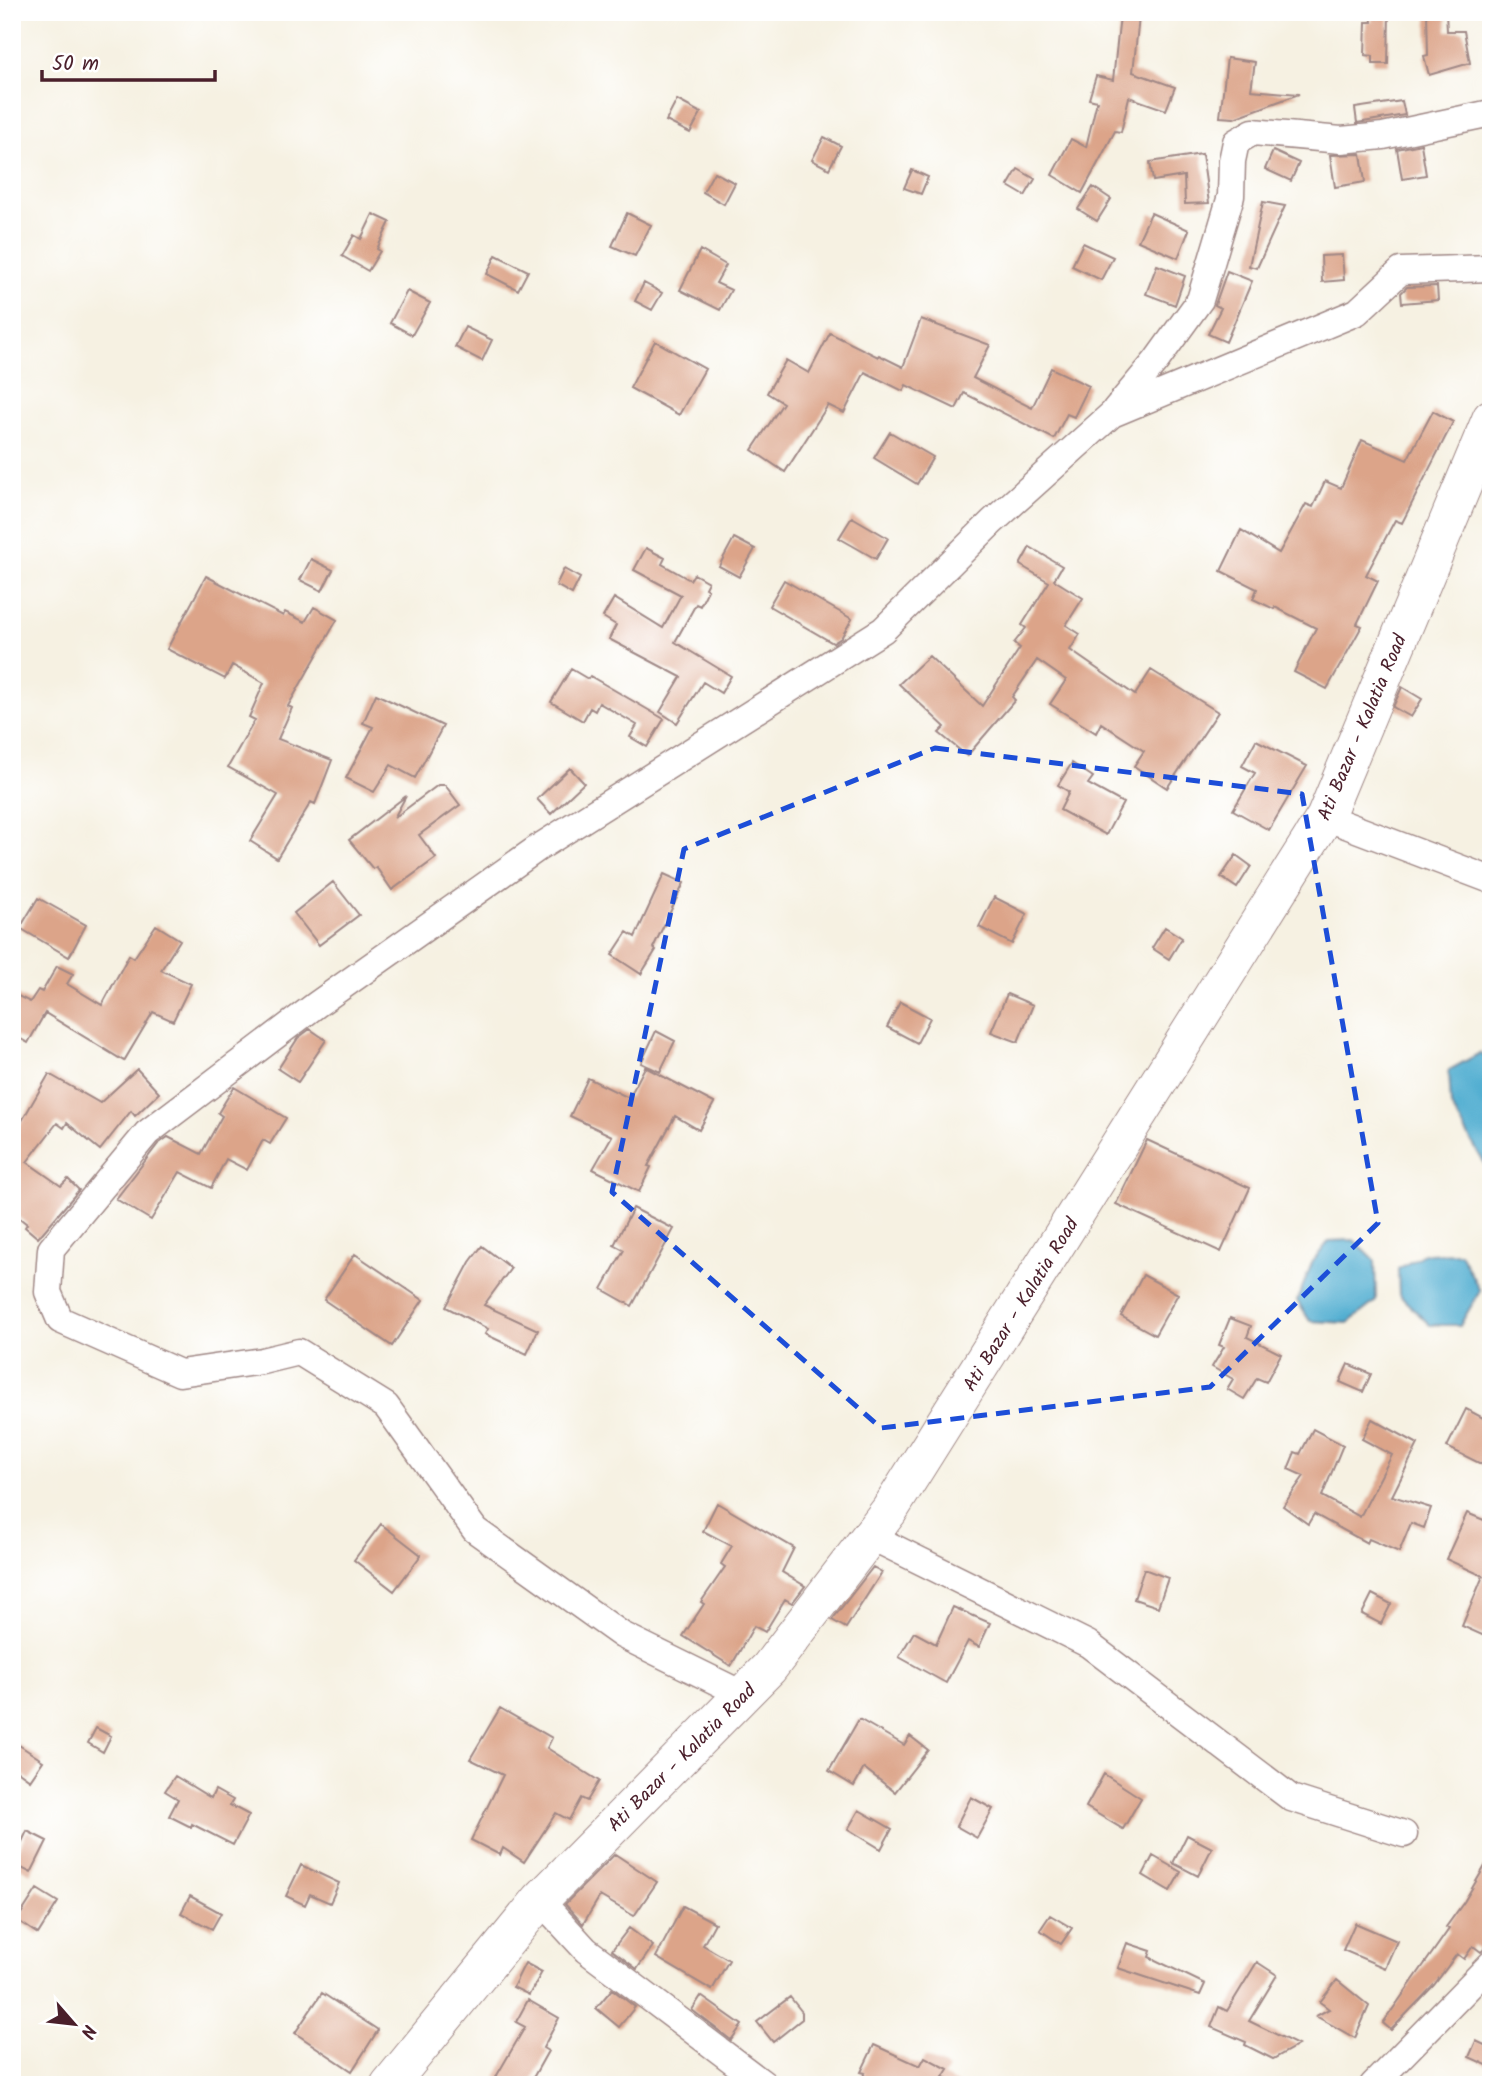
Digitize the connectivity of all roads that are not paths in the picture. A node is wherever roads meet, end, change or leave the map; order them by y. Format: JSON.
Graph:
{"nodes":[{"id":1,"x":1491,"y":113,"type":"edge"},
{"id":2,"x":1491,"y":268,"type":"edge"},
{"id":3,"x":1112,"y":414,"type":"junction"},
{"id":4,"x":1491,"y":418,"type":"edge"},
{"id":5,"x":1325,"y":817,"type":"junction"},
{"id":6,"x":1491,"y":880,"type":"edge"},
{"id":7,"x":870,"y":1536,"type":"junction"},
{"id":8,"x":742,"y":1694,"type":"junction"},
{"id":9,"x":1404,"y":1834,"type":"dead end"},
{"id":10,"x":540,"y":1900,"type":"junction"},
{"id":11,"x":1491,"y":1964,"type":"edge"},
{"id":12,"x":389,"y":2085,"type":"edge"},
{"id":13,"x":765,"y":2085,"type":"edge"},
{"id":14,"x":1373,"y":2085,"type":"edge"}],
"edges":[{"from":1,"to":3,"type":"street"},
{"from":2,"to":3,"type":"street"},
{"from":3,"to":8,"type":"street"},
{"from":4,"to":5,"type":"main road","name":"Ati Bazar - Kalatia Road"},
{"from":5,"to":6,"type":"street"},
{"from":5,"to":7,"type":"main road","name":"Ati Bazar - Kalatia Road"},
{"from":7,"to":8,"type":"main road","name":"Ati Bazar - Kalatia Road"},
{"from":7,"to":9,"type":"street"},
{"from":8,"to":10,"type":"main road","name":"Ati Bazar - Kalatia Road"},
{"from":10,"to":12,"type":"main road","name":"Ati Bazar - Kalatia Road"},
{"from":10,"to":13,"type":"street"},
{"from":11,"to":14,"type":"street"}]}
